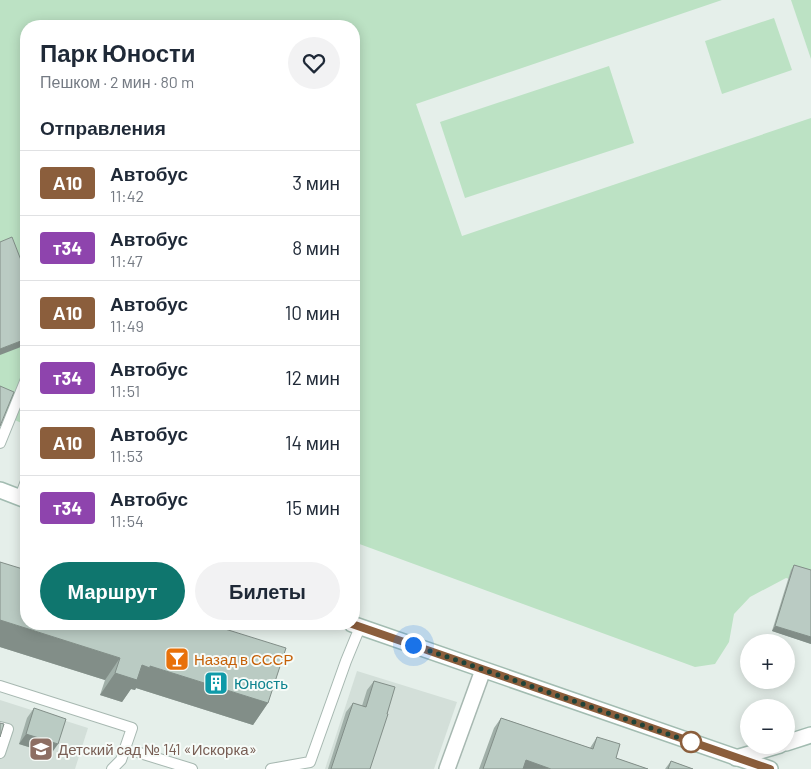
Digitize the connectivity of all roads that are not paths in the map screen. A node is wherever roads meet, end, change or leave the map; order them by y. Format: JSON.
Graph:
{"nodes":[{"id":1,"x":20,"y":394,"type":"edge"},
{"id":2,"x":0,"y":444,"type":"edge"},
{"id":3,"x":0,"y":490,"type":"edge"},
{"id":4,"x":20,"y":498,"type":"edge"},
{"id":5,"x":360,"y":626,"type":"edge"},
{"id":6,"x":355,"y":630,"type":"edge"},
{"id":7,"x":483,"y":670,"type":"junction"},
{"id":8,"x":0,"y":686,"type":"edge"},
{"id":9,"x":0,"y":727,"type":"edge"},
{"id":10,"x":811,"y":735,"type":"edge"},
{"id":11,"x":795,"y":740,"type":"edge"},
{"id":12,"x":140,"y":752,"type":"dead end"},
{"id":13,"x":0,"y":753,"type":"edge"},
{"id":14,"x":758,"y":754,"type":"edge"},
{"id":15,"x":734,"y":764,"type":"edge"},
{"id":16,"x":309,"y":765,"type":"edge"},
{"id":17,"x":112,"y":769,"type":"edge"},
{"id":18,"x":192,"y":769,"type":"edge"},
{"id":19,"x":271,"y":769,"type":"edge"},
{"id":20,"x":446,"y":769,"type":"edge"},
{"id":21,"x":770,"y":769,"type":"edge"}],
"edges":[{"from":1,"to":2,"type":"lane"},
{"from":3,"to":4,"type":"main road"},
{"from":5,"to":7,"type":"main road"},
{"from":6,"to":16,"type":"lane"},
{"from":7,"to":15,"type":"main road"},
{"from":7,"to":20,"type":"main road"},
{"from":8,"to":17,"type":"lane"},
{"from":9,"to":13,"type":"lane"},
{"from":10,"to":11,"type":"main road"},
{"from":12,"to":18,"type":"lane"},
{"from":14,"to":15,"type":"main road"},
{"from":15,"to":21,"type":"main road"},
{"from":16,"to":19,"type":"lane"}]}
